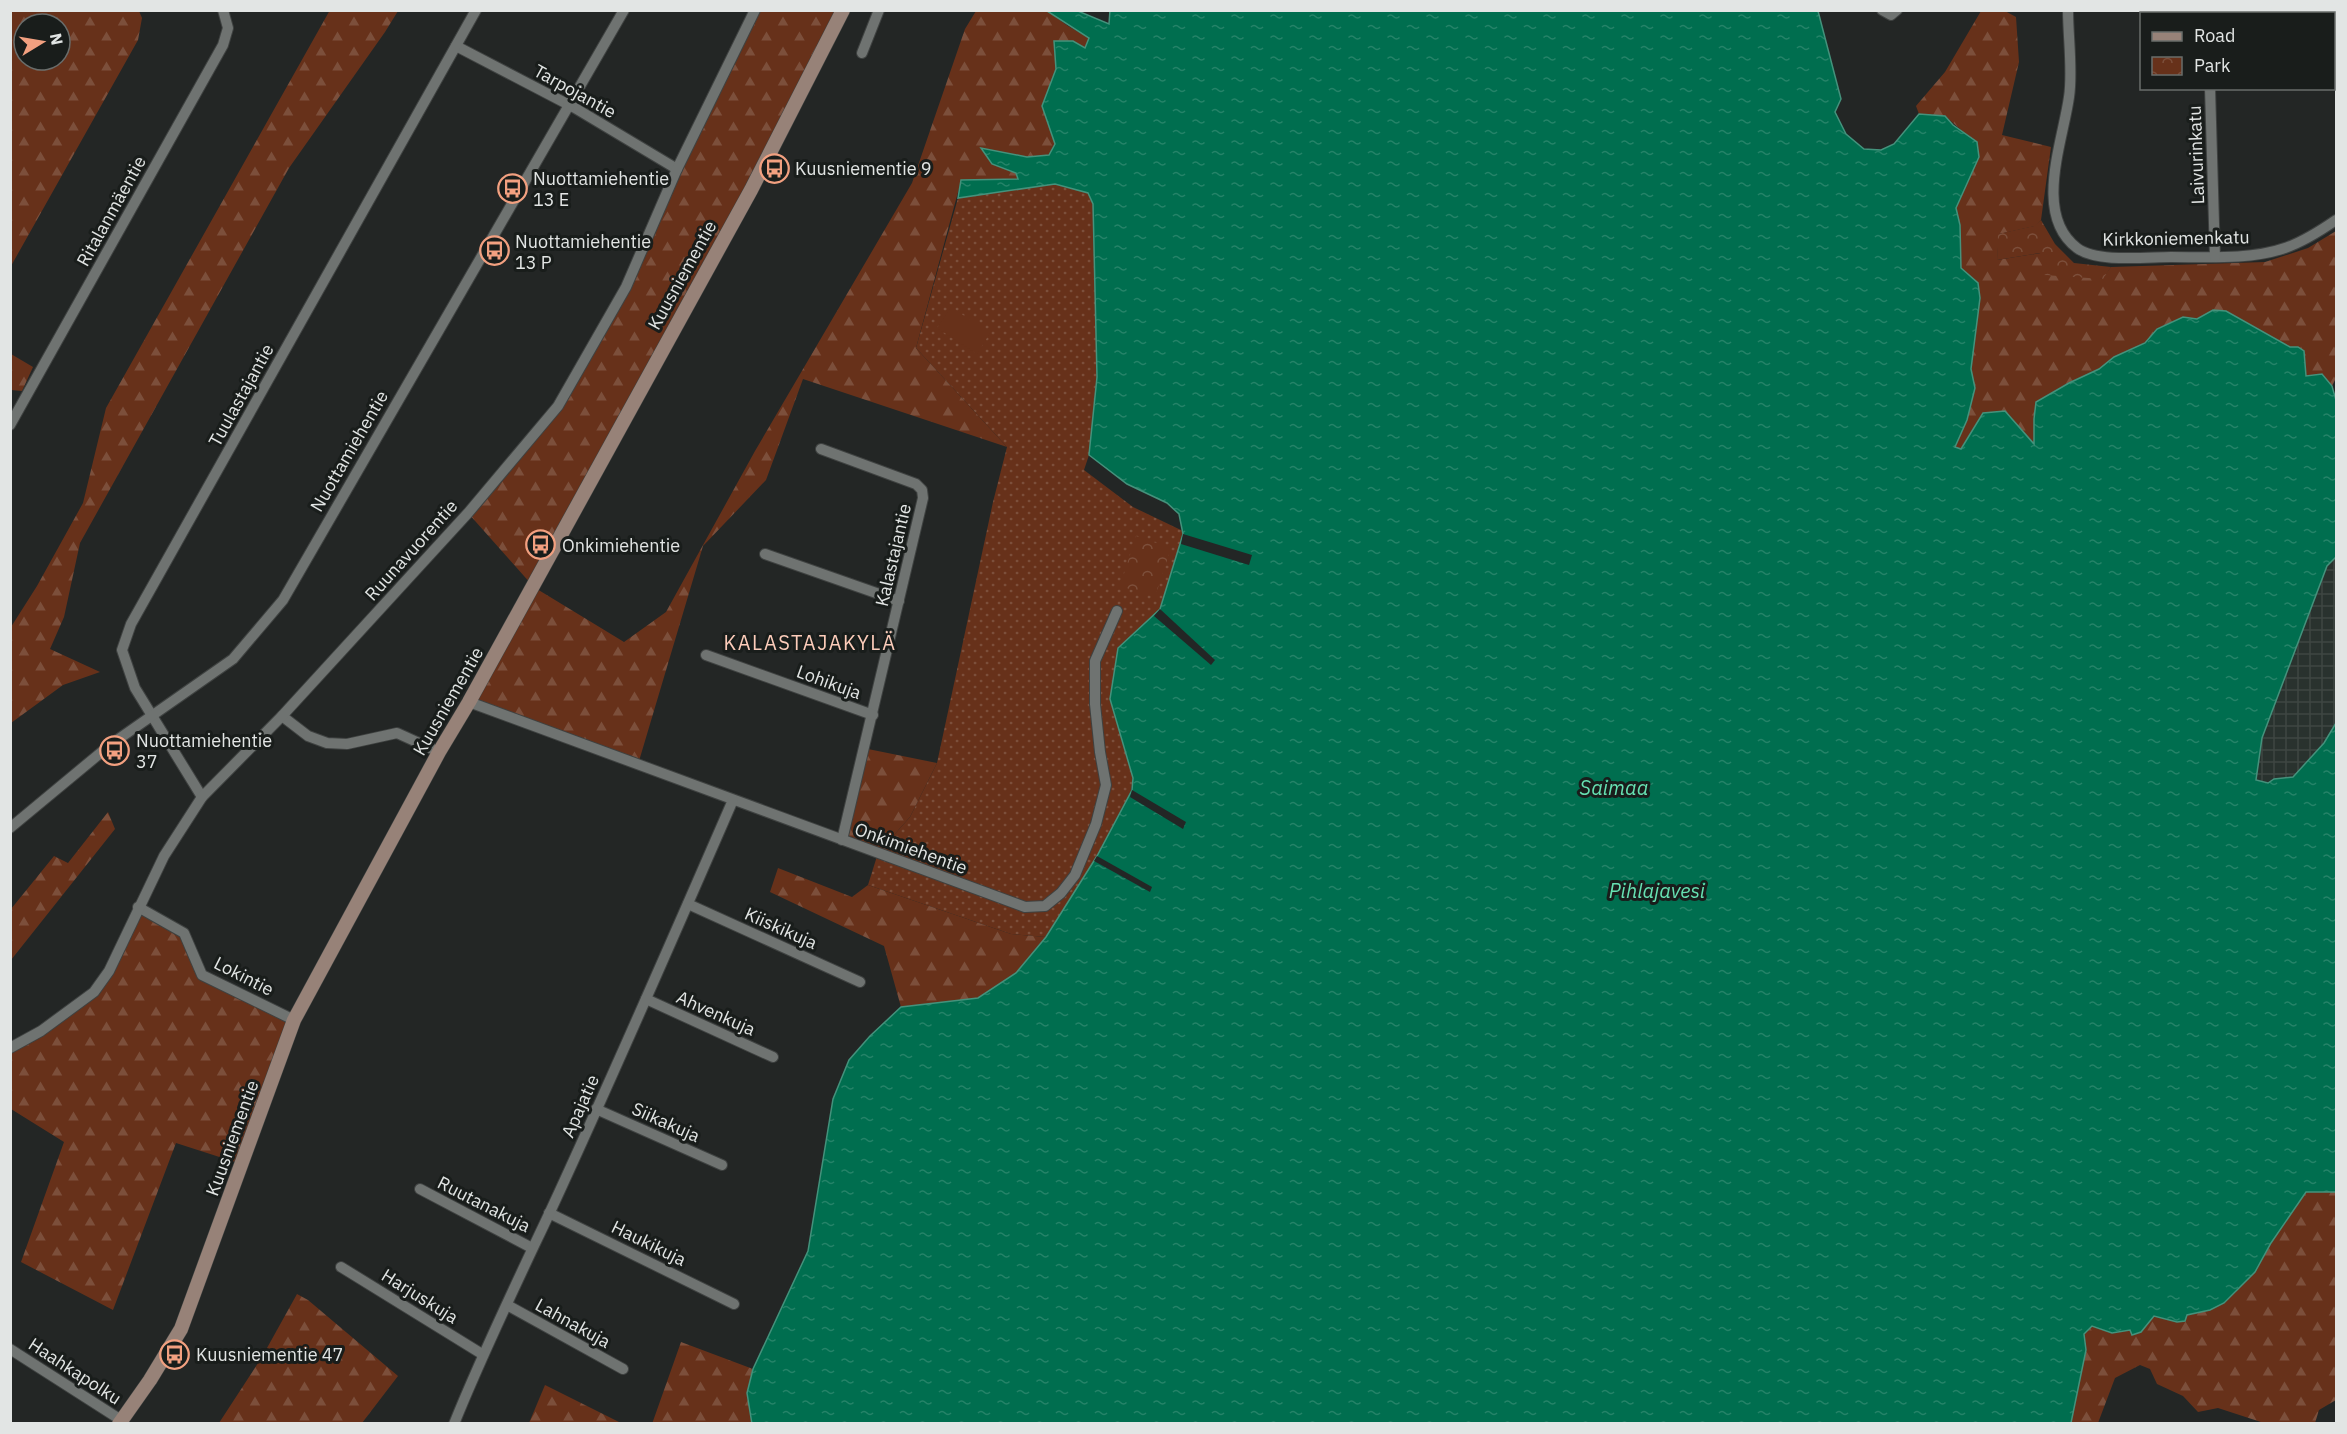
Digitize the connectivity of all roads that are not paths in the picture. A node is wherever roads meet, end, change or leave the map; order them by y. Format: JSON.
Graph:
{"nodes":[{"id":1,"x":223,"y":10,"type":"edge"},
{"id":2,"x":476,"y":10,"type":"edge"},
{"id":3,"x":624,"y":10,"type":"edge"},
{"id":4,"x":755,"y":10,"type":"edge"},
{"id":5,"x":843,"y":10,"type":"edge"},
{"id":6,"x":879,"y":10,"type":"edge"},
{"id":7,"x":1882,"y":10,"type":"edge"},
{"id":8,"x":1897,"y":10,"type":"edge"},
{"id":9,"x":2068,"y":10,"type":"edge"},
{"id":10,"x":456,"y":46,"type":"junction"},
{"id":11,"x":862,"y":53,"type":"dead end"},
{"id":12,"x":2210,"y":90,"type":"edge"},
{"id":13,"x":569,"y":105,"type":"junction"},
{"id":14,"x":676,"y":169,"type":"junction"},
{"id":15,"x":2337,"y":220,"type":"edge"},
{"id":16,"x":2215,"y":257,"type":"junction"},
{"id":17,"x":10,"y":424,"type":"edge"},
{"id":18,"x":821,"y":449,"type":"dead end"},
{"id":19,"x":765,"y":554,"type":"dead end"},
{"id":20,"x":899,"y":601,"type":"junction"},
{"id":21,"x":1117,"y":611,"type":"dead end"},
{"id":22,"x":706,"y":655,"type":"dead end"},
{"id":23,"x":469,"y":702,"type":"junction"},
{"id":24,"x":873,"y":715,"type":"junction"},
{"id":25,"x":282,"y":716,"type":"junction"},
{"id":26,"x":152,"y":717,"type":"junction"},
{"id":27,"x":439,"y":752,"type":"junction"},
{"id":28,"x":202,"y":797,"type":"junction"},
{"id":29,"x":733,"y":800,"type":"junction"},
{"id":30,"x":10,"y":828,"type":"edge"},
{"id":31,"x":842,"y":840,"type":"junction"},
{"id":32,"x":688,"y":904,"type":"junction"},
{"id":33,"x":138,"y":908,"type":"junction"},
{"id":34,"x":860,"y":982,"type":"dead end"},
{"id":35,"x":646,"y":999,"type":"junction"},
{"id":36,"x":294,"y":1020,"type":"junction"},
{"id":37,"x":10,"y":1048,"type":"edge"},
{"id":38,"x":773,"y":1057,"type":"dead end"},
{"id":39,"x":596,"y":1109,"type":"junction"},
{"id":40,"x":722,"y":1165,"type":"dead end"},
{"id":41,"x":420,"y":1189,"type":"dead end"},
{"id":42,"x":549,"y":1213,"type":"junction"},
{"id":43,"x":532,"y":1248,"type":"junction"},
{"id":44,"x":341,"y":1267,"type":"dead end"},
{"id":45,"x":734,"y":1304,"type":"dead end"},
{"id":46,"x":507,"y":1305,"type":"junction"},
{"id":47,"x":10,"y":1349,"type":"edge"},
{"id":48,"x":482,"y":1354,"type":"junction"},
{"id":49,"x":623,"y":1369,"type":"dead end"},
{"id":50,"x":120,"y":1422,"type":"edge"},
{"id":51,"x":454,"y":1424,"type":"edge"}],
"edges":[{"from":1,"to":17,"type":"street","name":"Ritalanmäentie"},
{"from":2,"to":10,"type":"street","name":"Tuulastajantie"},
{"from":3,"to":13,"type":"street","name":"Nuottamiehentie"},
{"from":4,"to":14,"type":"street","name":"Ruunavuorentie"},
{"from":5,"to":23,"type":"street","name":"Kuusniementie"},
{"from":6,"to":11,"type":"street"},
{"from":7,"to":8,"type":"street"},
{"from":9,"to":16,"type":"street","name":"Kirkkoniemenkatu"},
{"from":10,"to":13,"type":"street","name":"Tarpojantie"},
{"from":10,"to":26,"type":"street","name":"Tuulastajantie"},
{"from":12,"to":16,"type":"street","name":"Laivurinkatu"},
{"from":13,"to":14,"type":"street","name":"Tarpojantie"},
{"from":13,"to":26,"type":"street","name":"Nuottamiehentie"},
{"from":14,"to":25,"type":"street","name":"Ruunavuorentie"},
{"from":15,"to":16,"type":"street","name":"Kirkkoniemenkatu"},
{"from":18,"to":20,"type":"street","name":"Kalastajantie"},
{"from":19,"to":20,"type":"street"},
{"from":20,"to":24,"type":"street","name":"Kalastajantie"},
{"from":21,"to":31,"type":"street","name":"Onkimiehentie"},
{"from":22,"to":24,"type":"street","name":"Lohikuja"},
{"from":23,"to":27,"type":"street","name":"Kuusniementie"},
{"from":23,"to":29,"type":"street","name":"Onkimiehentie"},
{"from":24,"to":31,"type":"street","name":"Kalastajantie"},
{"from":25,"to":27,"type":"street"},
{"from":25,"to":28,"type":"street","name":"Ruunavuorentie"},
{"from":26,"to":28,"type":"street","name":"Tuulastajantie"},
{"from":26,"to":30,"type":"street","name":"Nuottamiehentie"},
{"from":27,"to":36,"type":"street","name":"Kuusniementie"},
{"from":28,"to":33,"type":"street","name":"Ruunavuorentie"},
{"from":29,"to":31,"type":"street","name":"Onkimiehentie"},
{"from":29,"to":32,"type":"street","name":"Apajatie"},
{"from":32,"to":34,"type":"street","name":"Kiiskikuja"},
{"from":32,"to":35,"type":"street","name":"Apajatie"},
{"from":33,"to":36,"type":"street","name":"Lokintie"},
{"from":33,"to":37,"type":"street","name":"Ruunavuorentie"},
{"from":35,"to":38,"type":"street","name":"Ahvenkuja"},
{"from":35,"to":39,"type":"street","name":"Apajatie"},
{"from":36,"to":50,"type":"street","name":"Kuusniementie"},
{"from":39,"to":40,"type":"street","name":"Siikakuja"},
{"from":39,"to":42,"type":"street","name":"Apajatie"},
{"from":41,"to":43,"type":"street","name":"Ruutanakuja"},
{"from":42,"to":43,"type":"street","name":"Apajatie"},
{"from":42,"to":45,"type":"street","name":"Haukikuja"},
{"from":43,"to":46,"type":"street","name":"Apajatie"},
{"from":44,"to":48,"type":"street","name":"Harjuskuja"},
{"from":46,"to":48,"type":"street","name":"Apajatie"},
{"from":46,"to":49,"type":"street","name":"Lahnakuja"},
{"from":47,"to":50,"type":"street","name":"Haahkapolku"},
{"from":48,"to":51,"type":"street","name":"Apajatie"}]}
